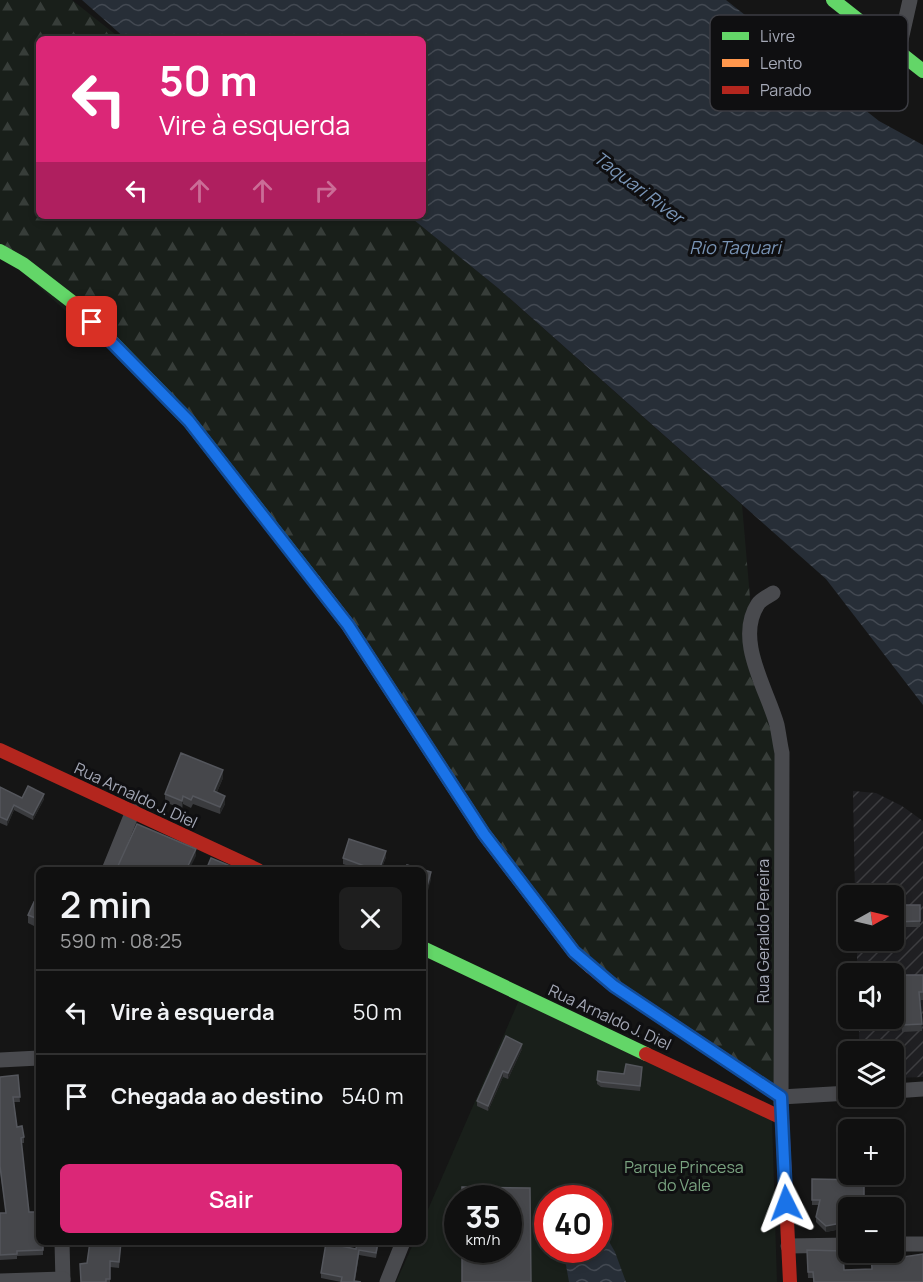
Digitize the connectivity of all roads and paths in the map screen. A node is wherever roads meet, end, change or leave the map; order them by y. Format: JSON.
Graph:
{"nodes":[{"id":1,"x":833,"y":0,"type":"edge"},
{"id":2,"x":910,"y":0,"type":"edge"},
{"id":3,"x":849,"y":6,"type":"edge"},
{"id":4,"x":907,"y":15,"type":"edge"},
{"id":5,"x":908,"y":60,"type":"edge"},
{"id":6,"x":923,"y":71,"type":"edge"},
{"id":7,"x":0,"y":251,"type":"edge"},
{"id":8,"x":773,"y":593,"type":"dead end"},
{"id":9,"x":0,"y":750,"type":"edge"},
{"id":10,"x":133,"y":812,"type":"junction"},
{"id":11,"x":110,"y":867,"type":"edge"},
{"id":12,"x":252,"y":867,"type":"edge"},
{"id":13,"x":426,"y":949,"type":"edge"},
{"id":14,"x":36,"y":1058,"type":"edge"},
{"id":15,"x":0,"y":1060,"type":"edge"},
{"id":16,"x":923,"y":1089,"type":"edge"},
{"id":17,"x":904,"y":1090,"type":"edge"},
{"id":18,"x":838,"y":1094,"type":"edge"},
{"id":19,"x":781,"y":1097,"type":"junction"},
{"id":20,"x":782,"y":1118,"type":"junction"},
{"id":21,"x":904,"y":1244,"type":"edge"},
{"id":22,"x":923,"y":1244,"type":"edge"},
{"id":23,"x":62,"y":1245,"type":"edge"},
{"id":24,"x":402,"y":1245,"type":"edge"},
{"id":25,"x":838,"y":1245,"type":"edge"},
{"id":26,"x":788,"y":1246,"type":"junction"},
{"id":27,"x":63,"y":1280,"type":"edge"},
{"id":28,"x":0,"y":1281,"type":"edge"},
{"id":29,"x":387,"y":1282,"type":"edge"},
{"id":30,"x":790,"y":1282,"type":"edge"}],
"edges":[{"from":1,"to":3,"type":"street"},
{"from":2,"to":4,"type":"street"},
{"from":5,"to":6,"type":"street"},
{"from":7,"to":19,"type":"street"},
{"from":8,"to":19,"type":"street","name":"Rua Geraldo Pereira"},
{"from":9,"to":10,"type":"street","name":"Rua Arnaldo J. Diel"},
{"from":10,"to":11,"type":"street"},
{"from":10,"to":12,"type":"street","name":"Rua Arnaldo J. Diel"},
{"from":13,"to":20,"type":"street","name":"Rua Arnaldo J. Diel"},
{"from":14,"to":15,"type":"street"},
{"from":16,"to":17,"type":"street"},
{"from":18,"to":19,"type":"street"},
{"from":19,"to":20,"type":"street","name":"Rua Geraldo Pereira"},
{"from":20,"to":26,"type":"street","name":"Rua Geraldo Pereira"},
{"from":21,"to":22,"type":"street"},
{"from":23,"to":27,"type":"street"},
{"from":24,"to":29,"type":"street"},
{"from":25,"to":26,"type":"street"},
{"from":26,"to":30,"type":"street","name":"Rua Geraldo Pereira"},
{"from":27,"to":28,"type":"street"}]}
